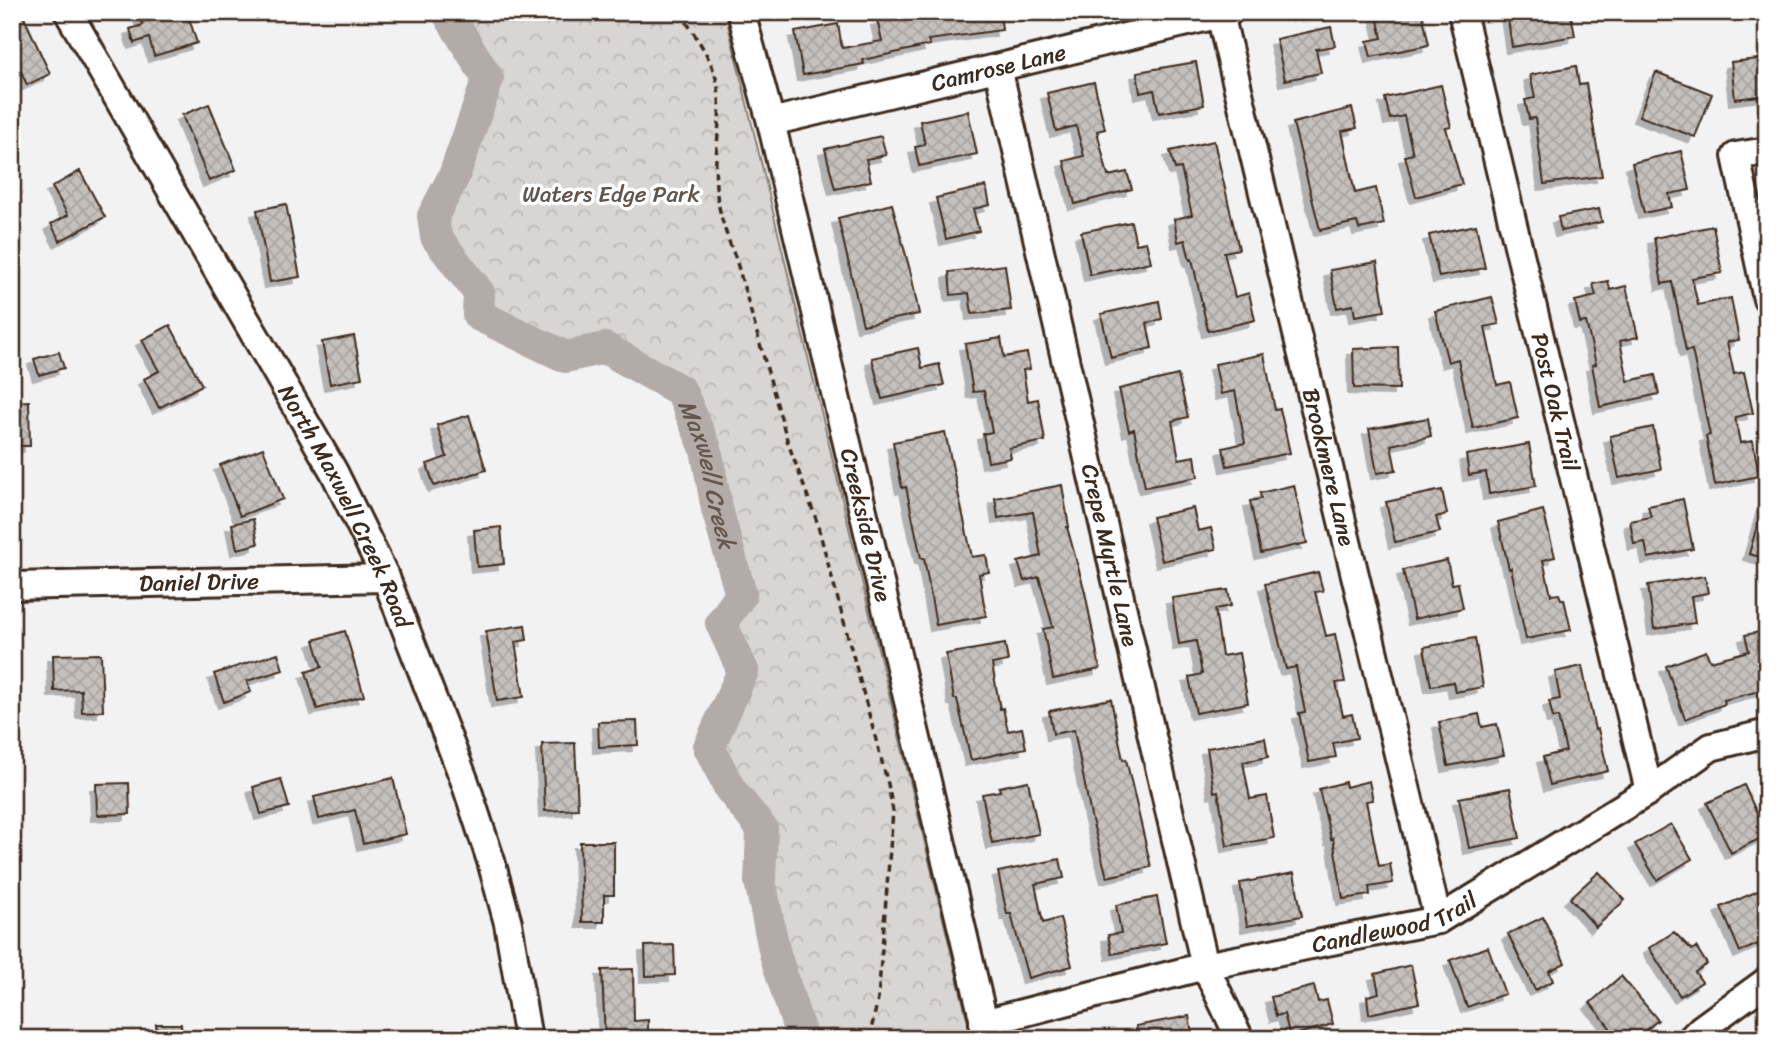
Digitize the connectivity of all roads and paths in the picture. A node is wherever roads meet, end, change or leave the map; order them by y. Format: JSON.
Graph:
{"nodes":[{"id":1,"x":68,"y":12,"type":"edge"},
{"id":2,"x":680,"y":12,"type":"edge"},
{"id":3,"x":741,"y":12,"type":"edge"},
{"id":4,"x":1461,"y":12,"type":"edge"},
{"id":5,"x":1224,"y":13,"type":"edge"},
{"id":6,"x":998,"y":68,"type":"junction"},
{"id":7,"x":771,"y":122,"type":"junction"},
{"id":8,"x":1767,"y":151,"type":"edge"},
{"id":9,"x":1767,"y":299,"type":"edge"},
{"id":10,"x":386,"y":578,"type":"junction"},
{"id":11,"x":12,"y":586,"type":"edge"},
{"id":12,"x":1767,"y":733,"type":"edge"},
{"id":13,"x":1649,"y":791,"type":"junction"},
{"id":14,"x":1438,"y":919,"type":"junction"},
{"id":15,"x":1205,"y":967,"type":"junction"},
{"id":16,"x":1767,"y":981,"type":"edge"},
{"id":17,"x":986,"y":1031,"type":"edge"},
{"id":18,"x":528,"y":1039,"type":"edge"},
{"id":19,"x":869,"y":1039,"type":"edge"},
{"id":20,"x":1240,"y":1039,"type":"edge"},
{"id":21,"x":1691,"y":1039,"type":"edge"}],
"edges":[{"from":1,"to":10,"type":"street","name":"North Maxwell Creek Road"},
{"from":2,"to":19,"type":"path"},
{"from":3,"to":7,"type":"street","name":"Creekside Drive"},
{"from":4,"to":13,"type":"street","name":"Post Oak Trail"},
{"from":5,"to":6,"type":"street","name":"Camrose Lane"},
{"from":5,"to":14,"type":"street","name":"Brookmere Lane"},
{"from":6,"to":7,"type":"street","name":"Camrose Lane"},
{"from":6,"to":15,"type":"street","name":"Crepe Myrtle Lane"},
{"from":7,"to":17,"type":"street","name":"Creekside Drive"},
{"from":8,"to":9,"type":"street"},
{"from":10,"to":11,"type":"street","name":"Daniel Drive"},
{"from":10,"to":18,"type":"street","name":"North Maxwell Creek Road"},
{"from":12,"to":13,"type":"street","name":"Candlewood Trail"},
{"from":13,"to":14,"type":"street","name":"Candlewood Trail"},
{"from":14,"to":15,"type":"street","name":"Candlewood Trail"},
{"from":15,"to":17,"type":"street","name":"Candlewood Trail"},
{"from":15,"to":20,"type":"street","name":"Crepe Myrtle Lane"},
{"from":16,"to":21,"type":"street"}]}
